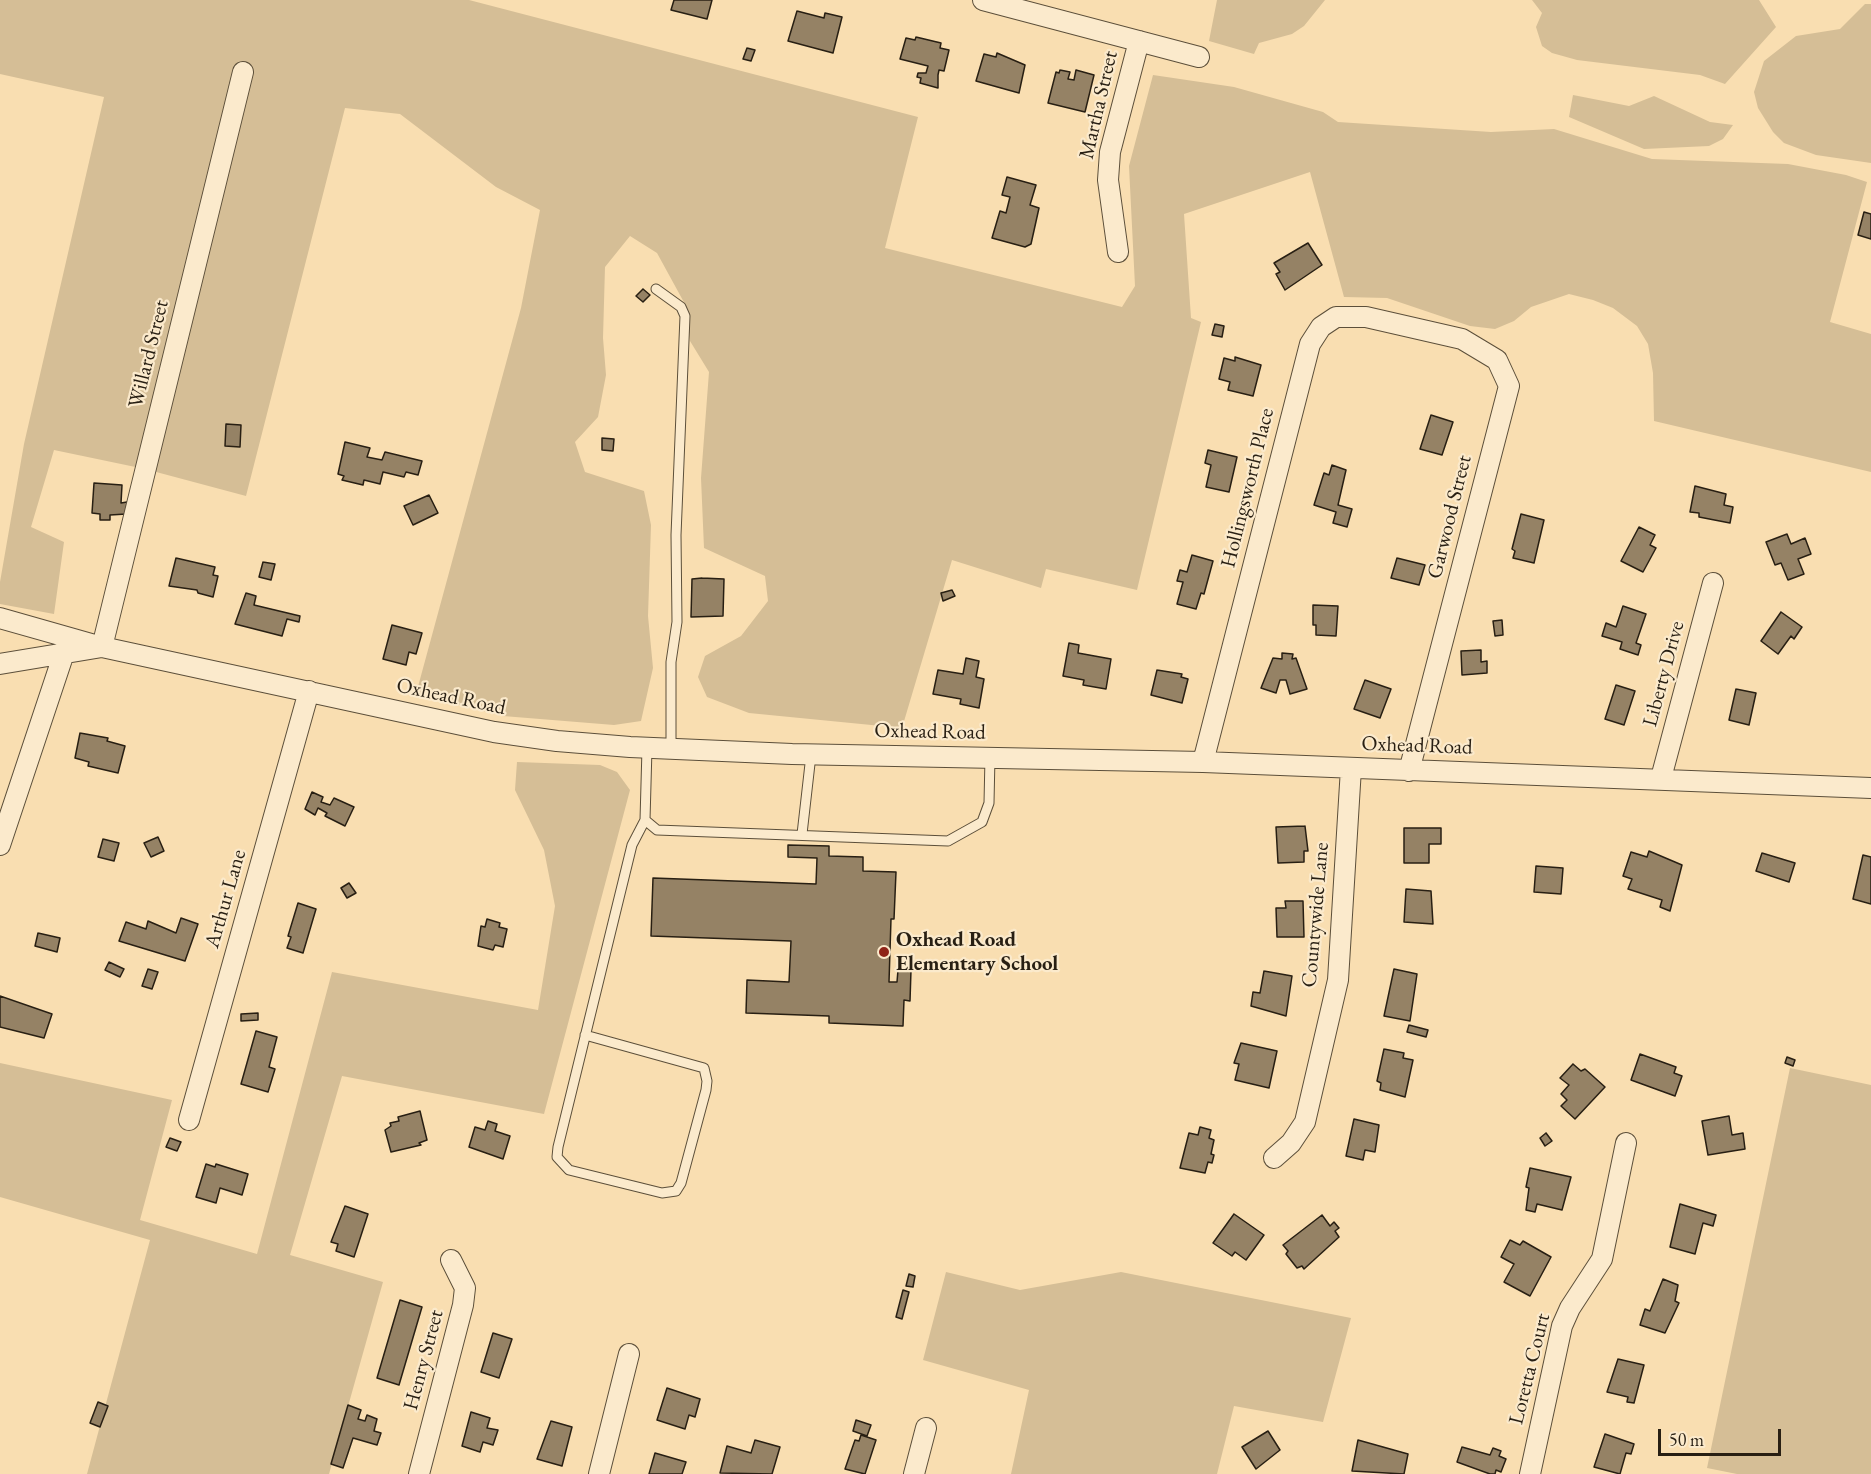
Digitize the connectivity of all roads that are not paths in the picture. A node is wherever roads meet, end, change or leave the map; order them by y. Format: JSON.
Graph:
{"nodes":[{"id":1,"x":983,"y":0,"type":"edge"},
{"id":2,"x":1013,"y":3,"type":"edge"},
{"id":3,"x":1139,"y":41,"type":"junction"},
{"id":4,"x":1198,"y":57,"type":"dead end"},
{"id":5,"x":243,"y":72,"type":"dead end"},
{"id":6,"x":1118,"y":252,"type":"dead end"},
{"id":7,"x":656,"y":289,"type":"dead end"},
{"id":8,"x":1417,"y":327,"type":"joint"},
{"id":9,"x":1713,"y":583,"type":"dead end"},
{"id":10,"x":0,"y":618,"type":"edge"},
{"id":11,"x":102,"y":647,"type":"junction"},
{"id":12,"x":64,"y":653,"type":"junction"},
{"id":13,"x":0,"y":664,"type":"edge"},
{"id":14,"x":309,"y":692,"type":"junction"},
{"id":15,"x":647,"y":748,"type":"junction"},
{"id":16,"x":671,"y":749,"type":"junction"},
{"id":17,"x":811,"y":755,"type":"junction"},
{"id":18,"x":990,"y":757,"type":"junction"},
{"id":19,"x":1203,"y":762,"type":"junction"},
{"id":20,"x":1350,"y":768,"type":"junction"},
{"id":21,"x":1409,"y":771,"type":"junction"},
{"id":22,"x":1661,"y":778,"type":"junction"},
{"id":23,"x":1871,"y":788,"type":"edge"},
{"id":24,"x":645,"y":820,"type":"junction"},
{"id":25,"x":802,"y":834,"type":"junction"},
{"id":26,"x":0,"y":845,"type":"edge"},
{"id":27,"x":585,"y":1035,"type":"junction"},
{"id":28,"x":189,"y":1120,"type":"dead end"},
{"id":29,"x":1626,"y":1143,"type":"dead end"},
{"id":30,"x":1274,"y":1158,"type":"dead end"},
{"id":31,"x":451,"y":1260,"type":"dead end"},
{"id":32,"x":629,"y":1354,"type":"dead end"},
{"id":33,"x":926,"y":1428,"type":"dead end"},
{"id":34,"x":419,"y":1474,"type":"edge"},
{"id":35,"x":599,"y":1474,"type":"edge"},
{"id":36,"x":914,"y":1474,"type":"edge"},
{"id":37,"x":1530,"y":1474,"type":"edge"}],
"edges":[{"from":1,"to":2,"type":"street"},
{"from":2,"to":3,"type":"street"},
{"from":3,"to":4,"type":"street"},
{"from":3,"to":6,"type":"street","name":"Martha Street"},
{"from":5,"to":11,"type":"street","name":"Willard Street"},
{"from":7,"to":16,"type":"lane"},
{"from":8,"to":19,"type":"street","name":"Hollingsworth Place"},
{"from":8,"to":21,"type":"street","name":"Garwood Street"},
{"from":9,"to":22,"type":"street","name":"Liberty Drive"},
{"from":10,"to":11,"type":"street"},
{"from":11,"to":12,"type":"street","name":"Oxhead Road"},
{"from":11,"to":14,"type":"street","name":"Oxhead Road"},
{"from":12,"to":13,"type":"street","name":"Oxhead Road"},
{"from":12,"to":26,"type":"street"},
{"from":14,"to":15,"type":"street","name":"Oxhead Road"},
{"from":14,"to":28,"type":"street","name":"Arthur Lane"},
{"from":15,"to":16,"type":"street","name":"Oxhead Road"},
{"from":15,"to":24,"type":"lane"},
{"from":16,"to":17,"type":"street","name":"Oxhead Road"},
{"from":17,"to":18,"type":"street","name":"Oxhead Road"},
{"from":17,"to":25,"type":"lane"},
{"from":18,"to":19,"type":"street","name":"Oxhead Road"},
{"from":18,"to":25,"type":"lane"},
{"from":19,"to":20,"type":"street","name":"Oxhead Road"},
{"from":20,"to":21,"type":"street","name":"Oxhead Road"},
{"from":20,"to":30,"type":"street","name":"Countywide Lane"},
{"from":21,"to":22,"type":"street","name":"Oxhead Road"},
{"from":22,"to":23,"type":"street","name":"Oxhead Road"},
{"from":24,"to":25,"type":"lane"},
{"from":24,"to":27,"type":"lane"},
{"from":27,"to":27,"type":"lane"},
{"from":29,"to":37,"type":"street","name":"Loretta Court"},
{"from":31,"to":34,"type":"street","name":"Henry Street"},
{"from":32,"to":35,"type":"street"},
{"from":33,"to":36,"type":"street"}]}
